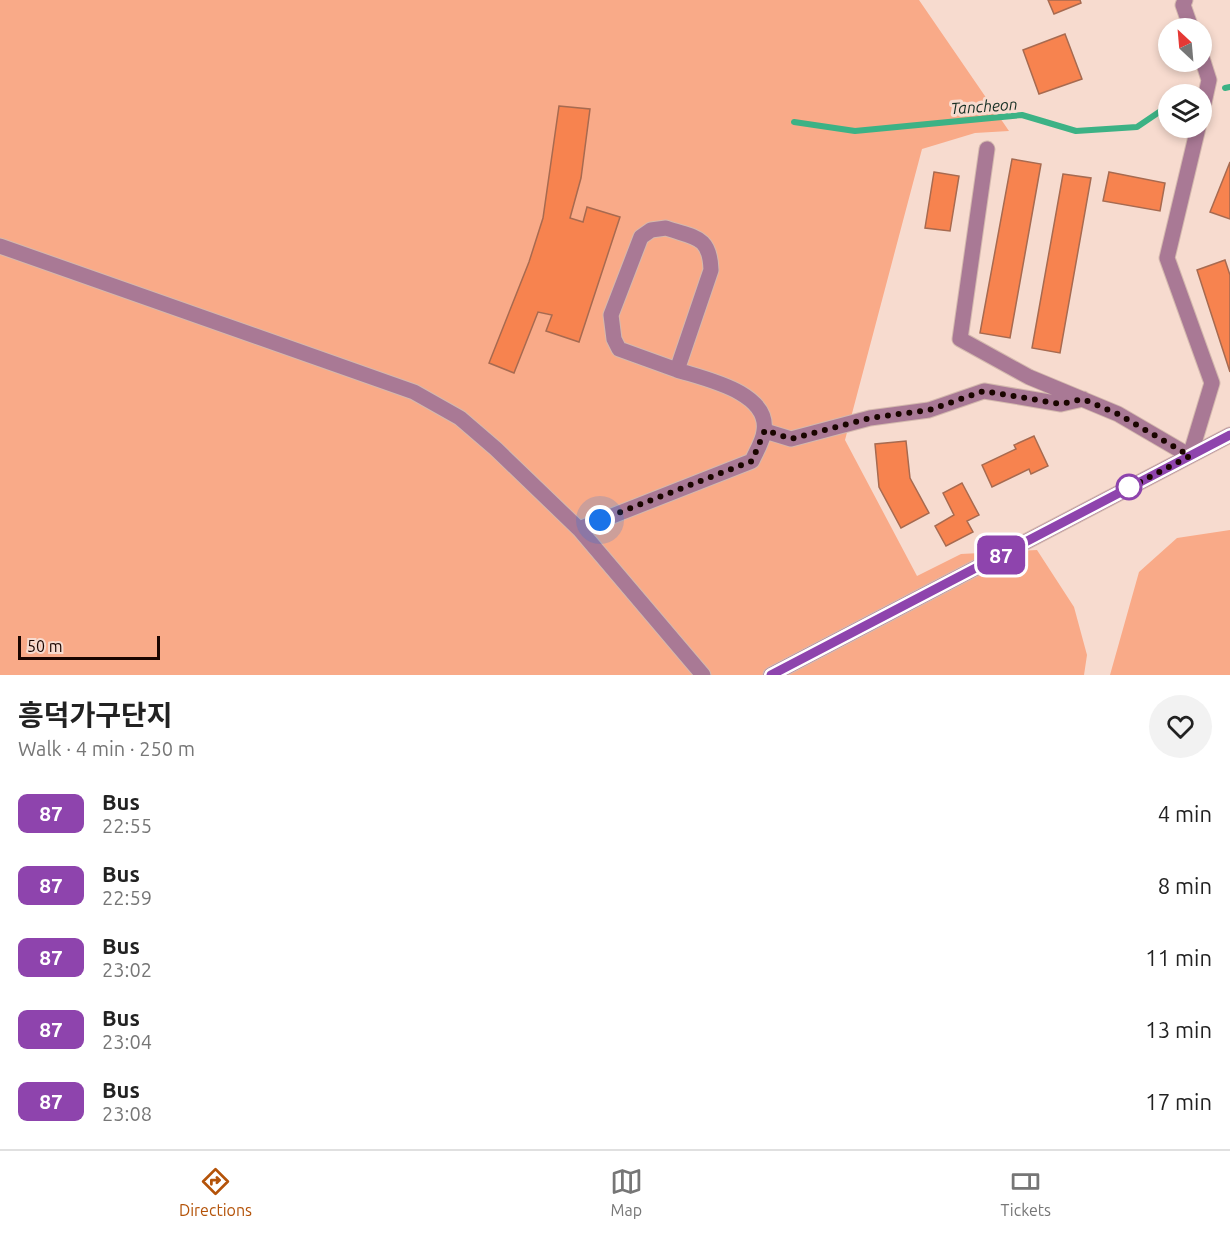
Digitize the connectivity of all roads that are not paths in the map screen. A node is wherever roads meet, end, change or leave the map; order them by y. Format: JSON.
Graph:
{"nodes":[{"id":1,"x":1185,"y":0,"type":"edge"},
{"id":2,"x":1188,"y":18,"type":"edge"},
{"id":3,"x":1196,"y":138,"type":"edge"},
{"id":4,"x":987,"y":149,"type":"dead end"},
{"id":5,"x":0,"y":246,"type":"edge"},
{"id":6,"x":677,"y":370,"type":"junction"},
{"id":7,"x":1083,"y":399,"type":"junction"},
{"id":8,"x":765,"y":430,"type":"junction"},
{"id":9,"x":1230,"y":435,"type":"edge"},
{"id":10,"x":1190,"y":456,"type":"junction"},
{"id":11,"x":579,"y":529,"type":"junction"},
{"id":12,"x":703,"y":675,"type":"edge"},
{"id":13,"x":771,"y":675,"type":"edge"}],
"edges":[{"from":1,"to":2,"type":"street"},
{"from":3,"to":10,"type":"street"},
{"from":4,"to":7,"type":"street"},
{"from":5,"to":11,"type":"street"},
{"from":6,"to":6,"type":"street"},
{"from":6,"to":8,"type":"street"},
{"from":7,"to":8,"type":"street"},
{"from":7,"to":10,"type":"street"},
{"from":8,"to":11,"type":"street"},
{"from":9,"to":10,"type":"street"},
{"from":10,"to":13,"type":"street"},
{"from":11,"to":12,"type":"street"}]}
